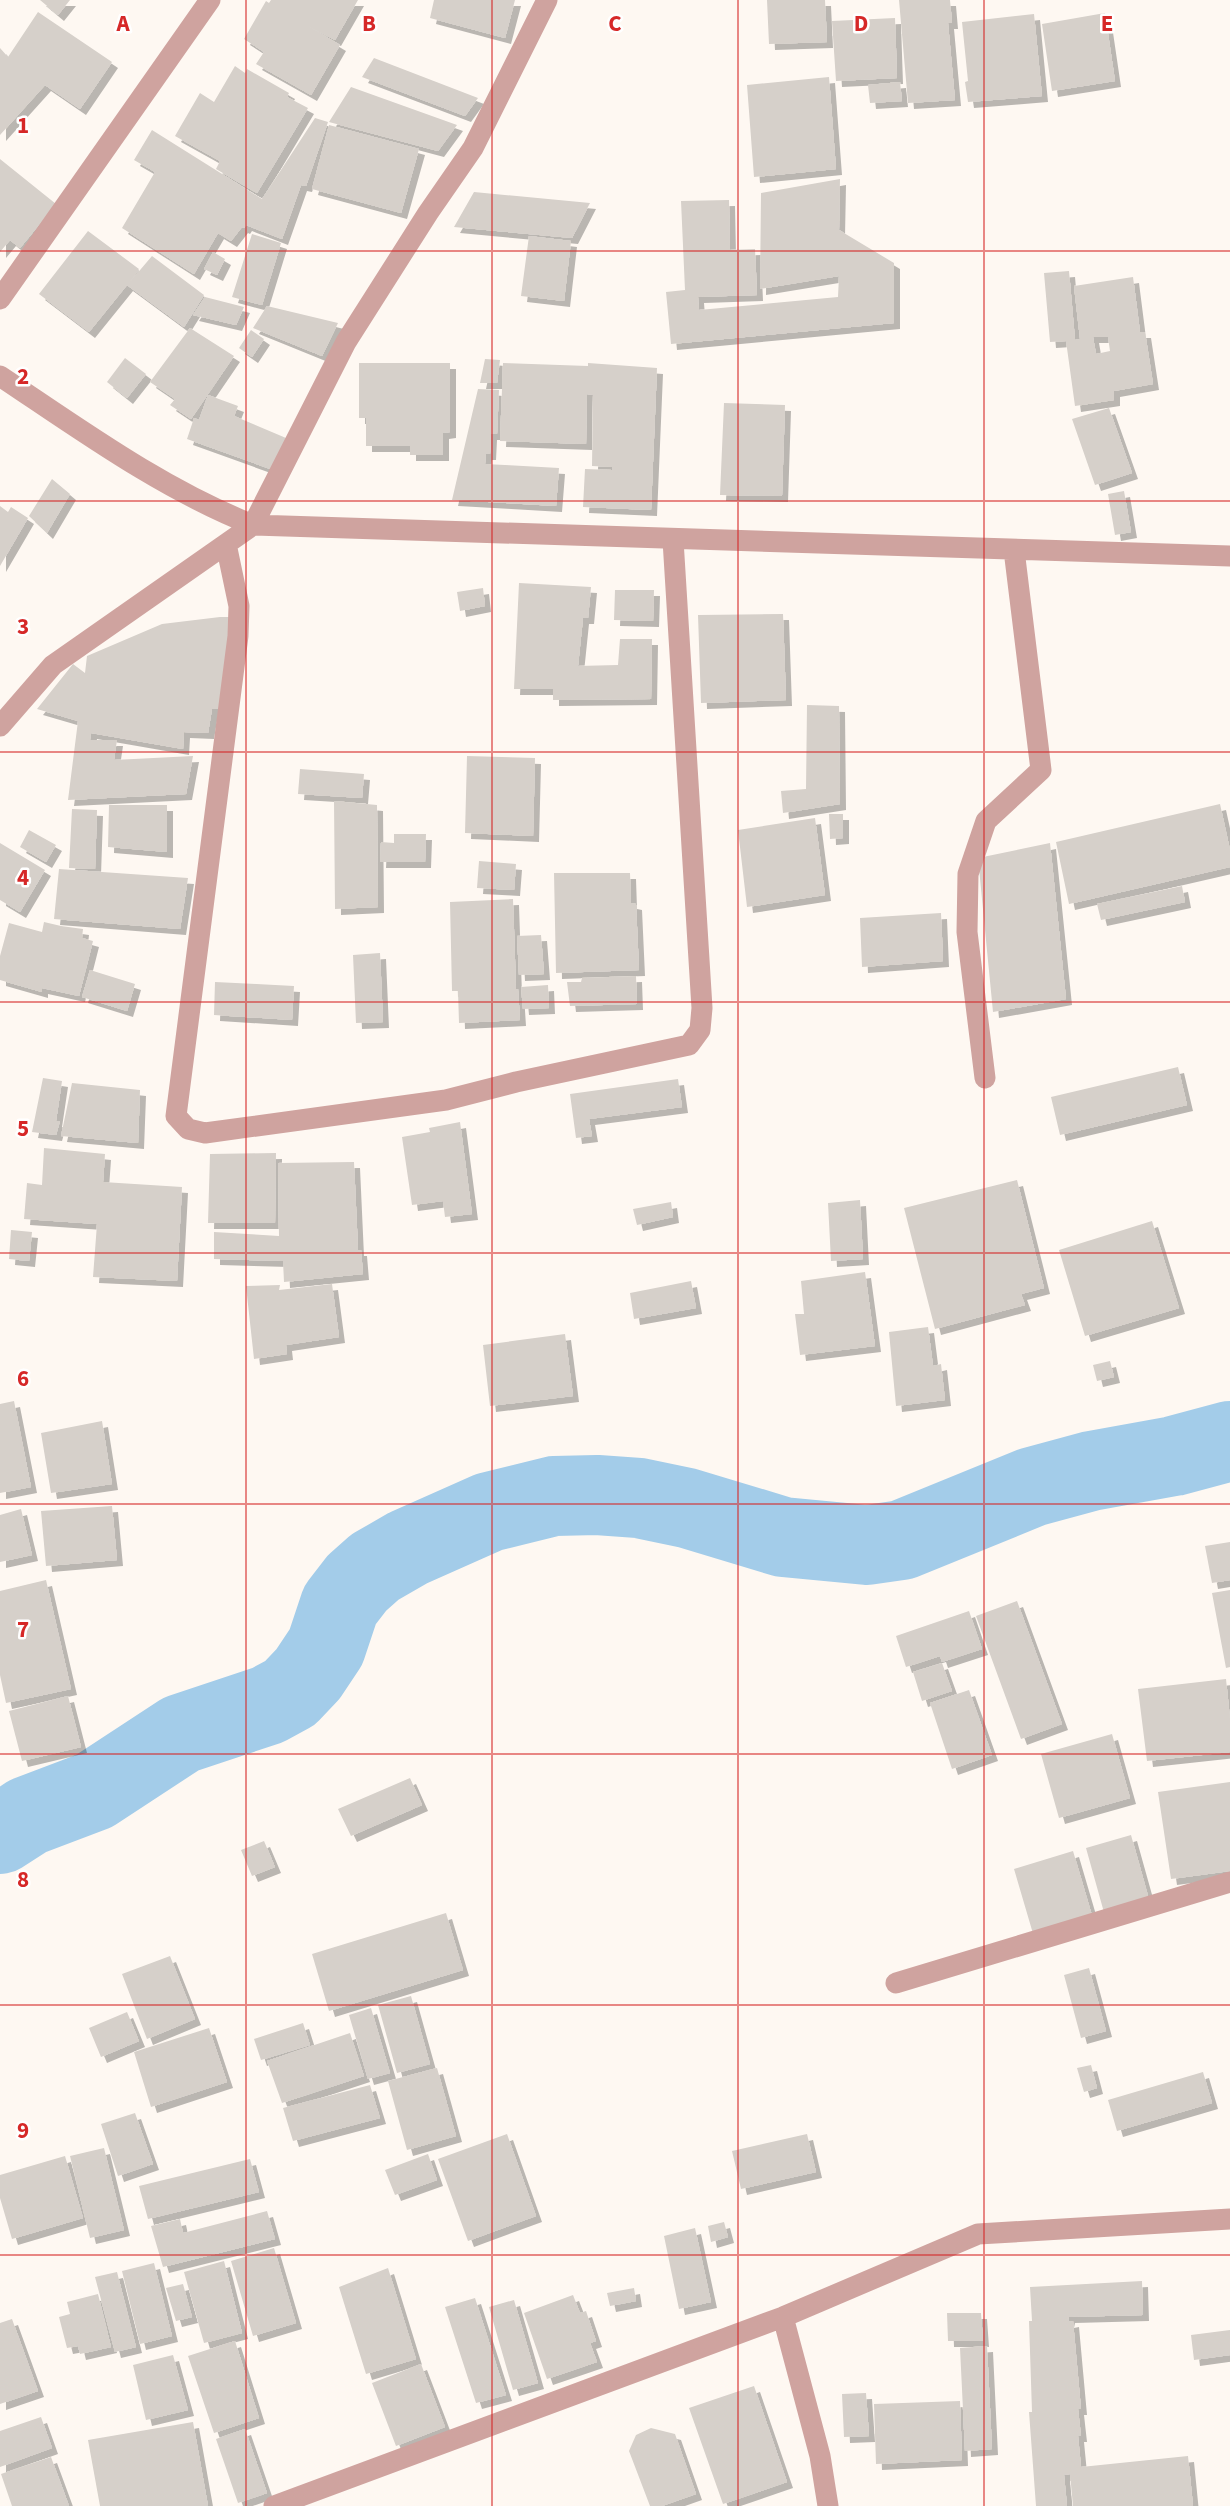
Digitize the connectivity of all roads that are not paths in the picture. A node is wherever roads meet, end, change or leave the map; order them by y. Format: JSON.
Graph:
{"nodes":[{"id":1,"x":210,"y":0,"type":"edge"},
{"id":2,"x":547,"y":0,"type":"edge"},
{"id":3,"x":0,"y":299,"type":"edge"},
{"id":4,"x":0,"y":376,"type":"edge"},
{"id":5,"x":253,"y":524,"type":"junction"},
{"id":6,"x":673,"y":540,"type":"junction"},
{"id":7,"x":226,"y":544,"type":"junction"},
{"id":8,"x":1014,"y":550,"type":"junction"},
{"id":9,"x":1230,"y":556,"type":"edge"},
{"id":10,"x":0,"y":726,"type":"edge"},
{"id":11,"x":985,"y":1078,"type":"dead end"},
{"id":12,"x":1230,"y":1882,"type":"edge"},
{"id":13,"x":896,"y":1983,"type":"dead end"},
{"id":14,"x":1230,"y":2219,"type":"edge"},
{"id":15,"x":783,"y":2317,"type":"junction"},
{"id":16,"x":274,"y":2506,"type":"edge"},
{"id":17,"x":828,"y":2506,"type":"edge"}],
"edges":[{"from":1,"to":3,"type":"street"},
{"from":2,"to":5,"type":"street"},
{"from":4,"to":5,"type":"street"},
{"from":5,"to":6,"type":"street"},
{"from":5,"to":7,"type":"street"},
{"from":6,"to":7,"type":"street"},
{"from":6,"to":8,"type":"street"},
{"from":7,"to":10,"type":"street"},
{"from":8,"to":9,"type":"street"},
{"from":8,"to":11,"type":"street"},
{"from":12,"to":13,"type":"street"},
{"from":14,"to":15,"type":"street"},
{"from":15,"to":16,"type":"street"},
{"from":15,"to":17,"type":"street"}]}
